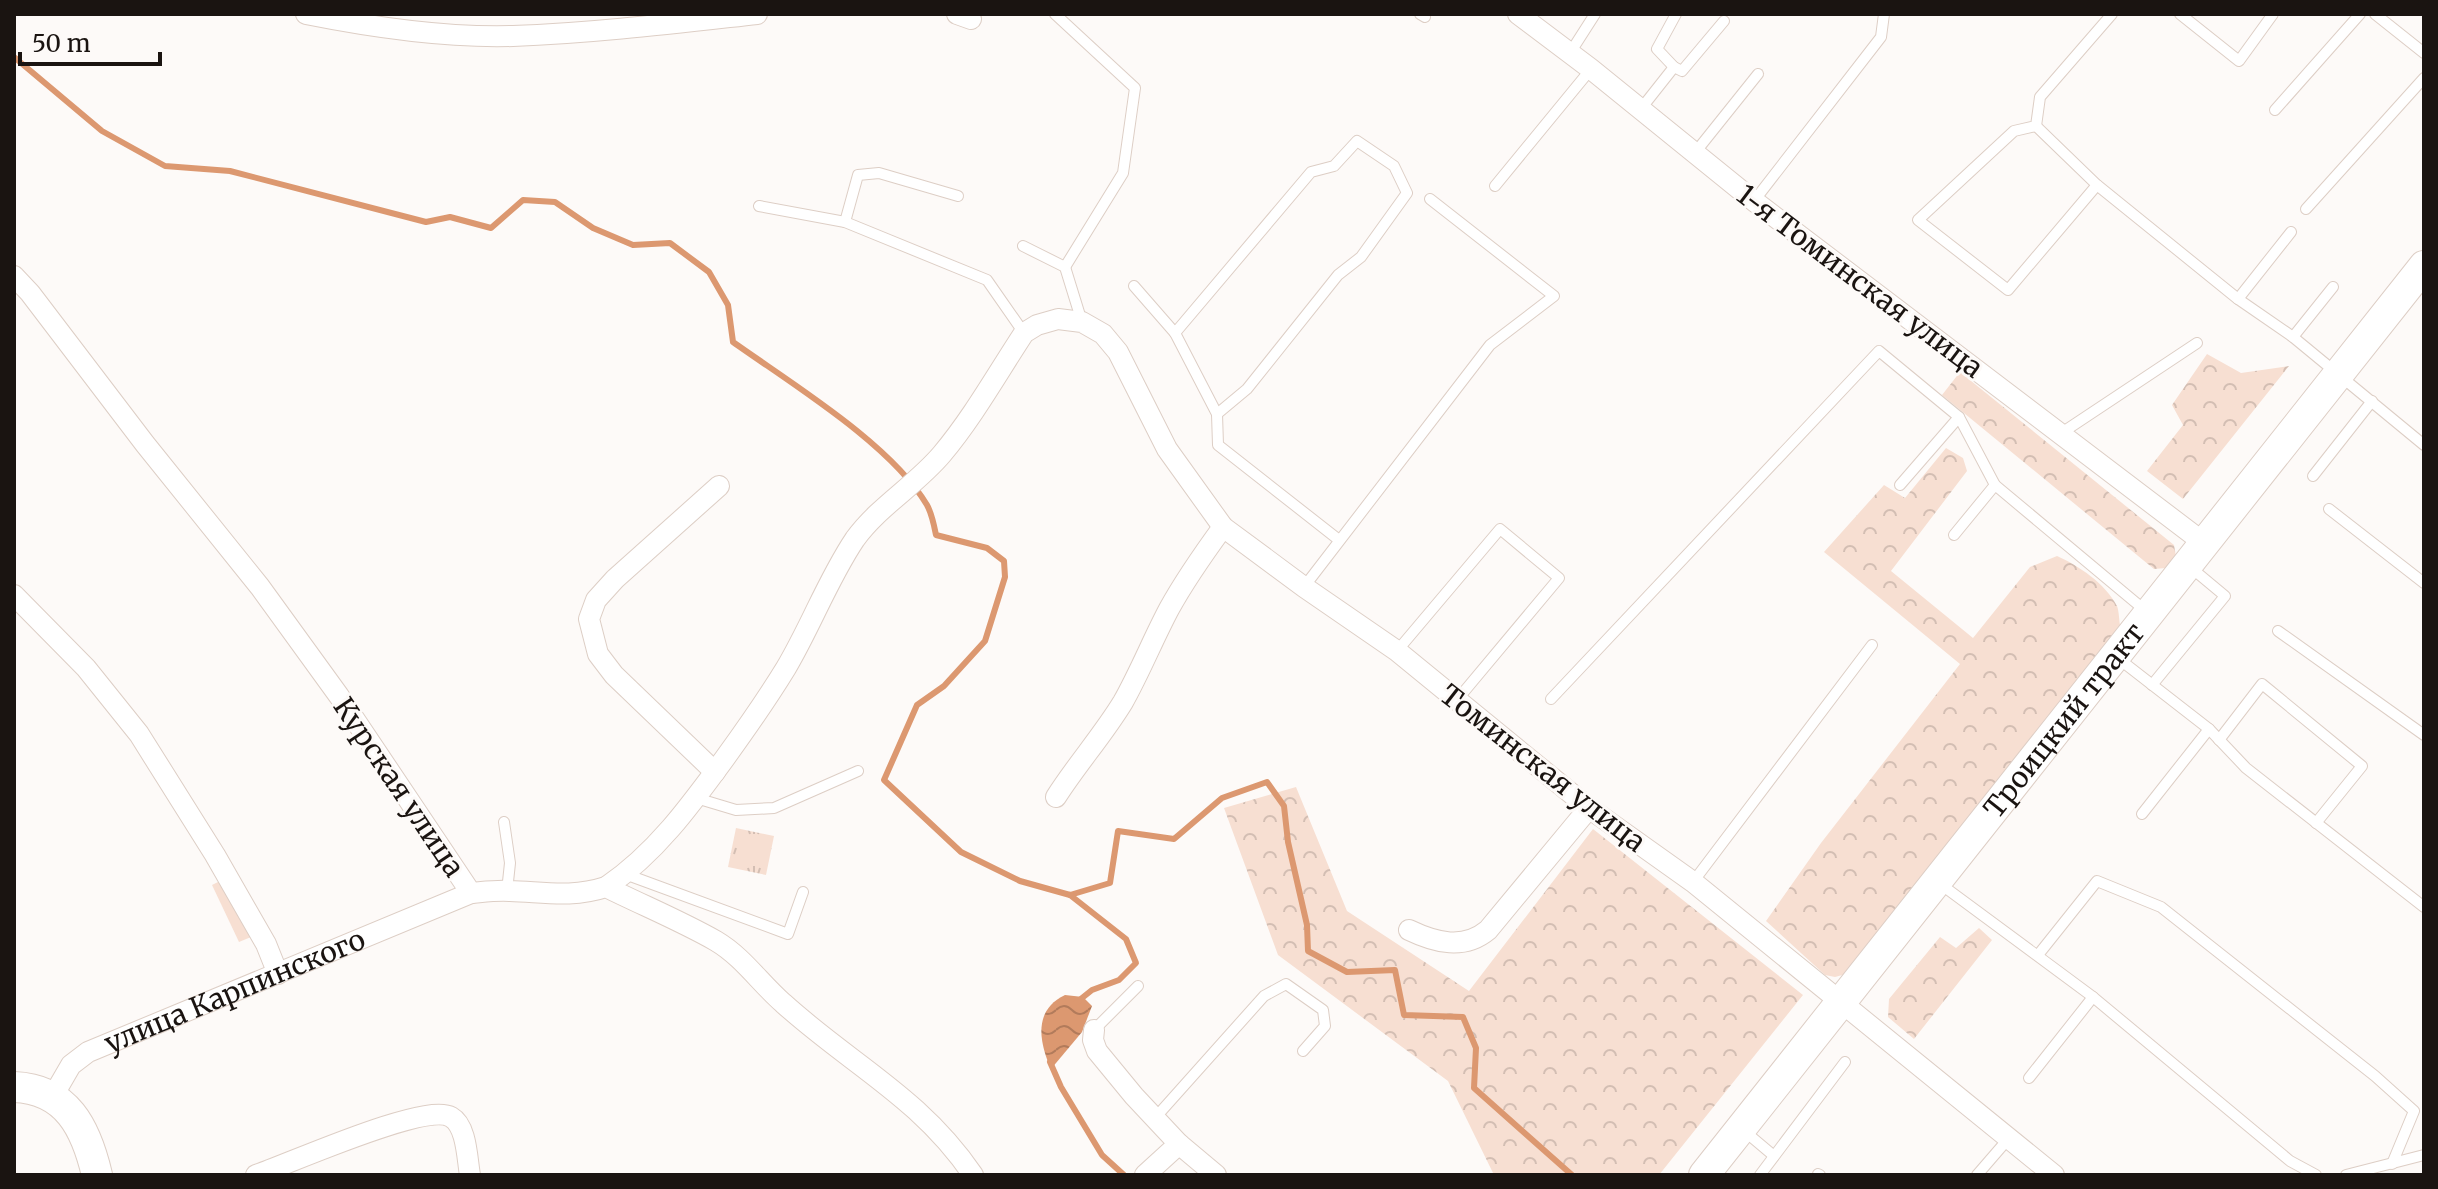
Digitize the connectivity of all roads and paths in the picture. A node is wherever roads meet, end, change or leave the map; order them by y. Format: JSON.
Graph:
{"nodes":[{"id":1,"x":306,"y":14,"type":"edge"},
{"id":2,"x":757,"y":14,"type":"edge"},
{"id":3,"x":1055,"y":14,"type":"edge"},
{"id":4,"x":1518,"y":14,"type":"edge"},
{"id":5,"x":1595,"y":14,"type":"edge"},
{"id":6,"x":1676,"y":14,"type":"edge"},
{"id":7,"x":1884,"y":14,"type":"edge"},
{"id":8,"x":2112,"y":14,"type":"edge"},
{"id":9,"x":2180,"y":14,"type":"edge"},
{"id":10,"x":2273,"y":14,"type":"edge"},
{"id":11,"x":2360,"y":14,"type":"edge"},
{"id":12,"x":2375,"y":14,"type":"edge"},
{"id":13,"x":1724,"y":21,"type":"dead end"},
{"id":14,"x":1570,"y":53,"type":"junction"},
{"id":15,"x":2424,"y":53,"type":"edge"},
{"id":16,"x":1674,"y":67,"type":"junction"},
{"id":17,"x":1591,"y":69,"type":"junction"},
{"id":18,"x":1758,"y":74,"type":"dead end"},
{"id":19,"x":2424,"y":78,"type":"edge"},
{"id":20,"x":1640,"y":110,"type":"junction"},
{"id":21,"x":2275,"y":110,"type":"dead end"},
{"id":22,"x":2036,"y":126,"type":"junction"},
{"id":23,"x":1694,"y":154,"type":"junction"},
{"id":24,"x":2097,"y":185,"type":"junction"},
{"id":25,"x":1495,"y":186,"type":"dead end"},
{"id":26,"x":958,"y":196,"type":"dead end"},
{"id":27,"x":1430,"y":199,"type":"dead end"},
{"id":28,"x":1754,"y":201,"type":"junction"},
{"id":29,"x":759,"y":206,"type":"dead end"},
{"id":30,"x":2306,"y":209,"type":"dead end"},
{"id":31,"x":845,"y":222,"type":"junction"},
{"id":32,"x":2291,"y":232,"type":"dead end"},
{"id":33,"x":1023,"y":246,"type":"dead end"},
{"id":34,"x":2424,"y":266,"type":"edge"},
{"id":35,"x":1065,"y":267,"type":"junction"},
{"id":36,"x":14,"y":276,"type":"edge"},
{"id":37,"x":1134,"y":286,"type":"dead end"},
{"id":38,"x":2333,"y":287,"type":"dead end"},
{"id":39,"x":2238,"y":299,"type":"junction"},
{"id":40,"x":1082,"y":322,"type":"junction"},
{"id":41,"x":1024,"y":333,"type":"junction"},
{"id":42,"x":1175,"y":333,"type":"junction"},
{"id":43,"x":2293,"y":337,"type":"junction"},
{"id":44,"x":2197,"y":343,"type":"dead end"},
{"id":45,"x":2339,"y":375,"type":"junction"},
{"id":46,"x":2372,"y":401,"type":"junction"},
{"id":47,"x":1217,"y":414,"type":"junction"},
{"id":48,"x":1959,"y":417,"type":"junction"},
{"id":49,"x":2060,"y":434,"type":"junction"},
{"id":50,"x":2424,"y":445,"type":"edge"},
{"id":51,"x":2313,"y":476,"type":"dead end"},
{"id":52,"x":1900,"y":485,"type":"dead end"},
{"id":53,"x":1995,"y":485,"type":"junction"},
{"id":54,"x":719,"y":486,"type":"dead end"},
{"id":55,"x":2329,"y":509,"type":"dead end"},
{"id":56,"x":1223,"y":527,"type":"junction"},
{"id":57,"x":1954,"y":535,"type":"dead end"},
{"id":58,"x":1339,"y":540,"type":"junction"},
{"id":59,"x":2196,"y":554,"type":"junction"},
{"id":60,"x":2424,"y":583,"type":"edge"},
{"id":61,"x":1304,"y":587,"type":"junction"},
{"id":62,"x":14,"y":595,"type":"edge"},
{"id":63,"x":2148,"y":614,"type":"junction"},
{"id":64,"x":2278,"y":631,"type":"dead end"},
{"id":65,"x":1872,"y":645,"type":"dead end"},
{"id":66,"x":1397,"y":651,"type":"junction"},
{"id":67,"x":2116,"y":657,"type":"junction"},
{"id":68,"x":2152,"y":685,"type":"junction"},
{"id":69,"x":1551,"y":699,"type":"dead end"},
{"id":70,"x":1457,"y":700,"type":"junction"},
{"id":71,"x":2209,"y":729,"type":"junction"},
{"id":72,"x":2424,"y":735,"type":"edge"},
{"id":73,"x":2219,"y":740,"type":"junction"},
{"id":74,"x":858,"y":771,"type":"dead end"},
{"id":75,"x":715,"y":772,"type":"junction"},
{"id":76,"x":1056,"y":797,"type":"dead end"},
{"id":77,"x":696,"y":798,"type":"junction"},
{"id":78,"x":1589,"y":808,"type":"junction"},
{"id":79,"x":2142,"y":814,"type":"dead end"},
{"id":80,"x":504,"y":822,"type":"dead end"},
{"id":81,"x":2316,"y":823,"type":"junction"},
{"id":82,"x":625,"y":874,"type":"junction"},
{"id":83,"x":1937,"y":881,"type":"junction"},
{"id":84,"x":1693,"y":882,"type":"junction"},
{"id":85,"x":606,"y":887,"type":"junction"},
{"id":86,"x":507,"y":891,"type":"junction"},
{"id":87,"x":803,"y":892,"type":"dead end"},
{"id":88,"x":471,"y":893,"type":"junction"},
{"id":89,"x":2424,"y":907,"type":"edge"},
{"id":90,"x":1409,"y":930,"type":"dead end"},
{"id":91,"x":2038,"y":955,"type":"junction"},
{"id":92,"x":278,"y":974,"type":"junction"},
{"id":93,"x":1138,"y":986,"type":"dead end"},
{"id":94,"x":2093,"y":997,"type":"junction"},
{"id":95,"x":1841,"y":1001,"type":"junction"},
{"id":96,"x":1094,"y":1030,"type":"joint"},
{"id":97,"x":1303,"y":1051,"type":"dead end"},
{"id":98,"x":1845,"y":1062,"type":"dead end"},
{"id":99,"x":2029,"y":1078,"type":"dead end"},
{"id":100,"x":14,"y":1087,"type":"edge"},
{"id":101,"x":53,"y":1096,"type":"junction"},
{"id":102,"x":1155,"y":1118,"type":"junction"},
{"id":103,"x":1741,"y":1129,"type":"junction"},
{"id":104,"x":2009,"y":1138,"type":"junction"},
{"id":105,"x":1179,"y":1144,"type":"junction"},
{"id":106,"x":2424,"y":1155,"type":"edge"},
{"id":107,"x":1774,"y":1156,"type":"junction"},
{"id":108,"x":2290,"y":1161,"type":"junction"},
{"id":109,"x":2392,"y":1164,"type":"junction"},
{"id":110,"x":291,"y":1169,"type":"edge"},
{"id":111,"x":97,"y":1175,"type":"edge"},
{"id":112,"x":256,"y":1175,"type":"edge"},
{"id":113,"x":470,"y":1175,"type":"edge"},
{"id":114,"x":973,"y":1175,"type":"edge"},
{"id":115,"x":1145,"y":1175,"type":"edge"},
{"id":116,"x":1216,"y":1175,"type":"edge"},
{"id":117,"x":1704,"y":1175,"type":"edge"},
{"id":118,"x":1760,"y":1175,"type":"edge"},
{"id":119,"x":1977,"y":1175,"type":"edge"},
{"id":120,"x":2054,"y":1175,"type":"edge"},
{"id":121,"x":2292,"y":1175,"type":"edge"},
{"id":122,"x":2316,"y":1175,"type":"edge"},
{"id":123,"x":2346,"y":1175,"type":"edge"}],
"edges":[{"from":1,"to":2,"type":"street"},
{"from":3,"to":35,"type":"lane"},
{"from":4,"to":14,"type":"street","name":"1-я Томинская улица"},
{"from":5,"to":14,"type":"lane"},
{"from":6,"to":16,"type":"lane"},
{"from":7,"to":28,"type":"lane"},
{"from":8,"to":22,"type":"lane"},
{"from":9,"to":10,"type":"lane"},
{"from":11,"to":21,"type":"lane"},
{"from":12,"to":15,"type":"lane"},
{"from":13,"to":16,"type":"lane"},
{"from":14,"to":17,"type":"street","name":"1-я Томинская улица"},
{"from":16,"to":20,"type":"lane"},
{"from":17,"to":20,"type":"street","name":"1-я Томинская улица"},
{"from":17,"to":25,"type":"lane"},
{"from":18,"to":23,"type":"lane"},
{"from":19,"to":30,"type":"lane"},
{"from":20,"to":23,"type":"street","name":"1-я Томинская улица"},
{"from":22,"to":24,"type":"lane"},
{"from":22,"to":24,"type":"lane"},
{"from":23,"to":28,"type":"street","name":"1-я Томинская улица"},
{"from":24,"to":39,"type":"lane"},
{"from":26,"to":31,"type":"lane"},
{"from":27,"to":58,"type":"lane"},
{"from":28,"to":49,"type":"street","name":"1-я Томинская улица"},
{"from":29,"to":31,"type":"lane"},
{"from":31,"to":41,"type":"lane"},
{"from":32,"to":39,"type":"lane"},
{"from":33,"to":35,"type":"lane"},
{"from":34,"to":45,"type":"main road","name":"Троицкий тракт"},
{"from":35,"to":40,"type":"lane"},
{"from":36,"to":88,"type":"street","name":"Курская улица"},
{"from":37,"to":42,"type":"lane"},
{"from":38,"to":43,"type":"lane"},
{"from":39,"to":43,"type":"lane"},
{"from":40,"to":41,"type":"street"},
{"from":40,"to":56,"type":"street","name":"Томинская улица"},
{"from":41,"to":75,"type":"street"},
{"from":42,"to":47,"type":"lane"},
{"from":42,"to":47,"type":"lane"},
{"from":43,"to":45,"type":"lane"},
{"from":44,"to":49,"type":"lane"},
{"from":45,"to":46,"type":"lane"},
{"from":45,"to":59,"type":"main road","name":"Троицкий тракт"},
{"from":46,"to":50,"type":"lane"},
{"from":46,"to":51,"type":"lane"},
{"from":47,"to":58,"type":"lane"},
{"from":48,"to":52,"type":"lane"},
{"from":48,"to":53,"type":"lane"},
{"from":48,"to":69,"type":"lane"},
{"from":49,"to":59,"type":"street","name":"1-я Томинская улица"},
{"from":53,"to":57,"type":"lane"},
{"from":53,"to":63,"type":"lane"},
{"from":54,"to":75,"type":"street"},
{"from":55,"to":60,"type":"lane"},
{"from":56,"to":61,"type":"street","name":"Томинская улица"},
{"from":56,"to":76,"type":"street"},
{"from":58,"to":61,"type":"lane"},
{"from":59,"to":63,"type":"main road","name":"Троицкий тракт"},
{"from":59,"to":68,"type":"lane"},
{"from":61,"to":66,"type":"street","name":"Томинская улица"},
{"from":62,"to":92,"type":"street"},
{"from":63,"to":67,"type":"main road","name":"Троицкий тракт"},
{"from":64,"to":72,"type":"lane"},
{"from":65,"to":84,"type":"lane"},
{"from":66,"to":70,"type":"street","name":"Томинская улица"},
{"from":66,"to":70,"type":"lane"},
{"from":67,"to":68,"type":"lane"},
{"from":67,"to":83,"type":"main road","name":"Троицкий тракт"},
{"from":68,"to":71,"type":"lane"},
{"from":70,"to":78,"type":"street","name":"Томинская улица"},
{"from":71,"to":73,"type":"lane"},
{"from":71,"to":79,"type":"lane"},
{"from":73,"to":81,"type":"lane"},
{"from":73,"to":81,"type":"lane"},
{"from":74,"to":77,"type":"lane"},
{"from":75,"to":77,"type":"street"},
{"from":77,"to":82,"type":"street"},
{"from":78,"to":84,"type":"street","name":"Томинская улица"},
{"from":78,"to":90,"type":"street"},
{"from":80,"to":86,"type":"lane"},
{"from":81,"to":89,"type":"lane"},
{"from":82,"to":85,"type":"street"},
{"from":82,"to":87,"type":"lane"},
{"from":83,"to":91,"type":"lane"},
{"from":83,"to":95,"type":"main road","name":"Троицкий тракт"},
{"from":84,"to":95,"type":"street","name":"Томинская улица"},
{"from":85,"to":86,"type":"street","name":"Курская улица"},
{"from":85,"to":114,"type":"street"},
{"from":86,"to":88,"type":"street","name":"Курская улица"},
{"from":88,"to":92,"type":"street","name":"улица Карпинского"},
{"from":91,"to":94,"type":"lane"},
{"from":91,"to":109,"type":"lane"},
{"from":92,"to":101,"type":"street","name":"улица Карпинского"},
{"from":93,"to":96,"type":"lane"},
{"from":94,"to":99,"type":"lane"},
{"from":94,"to":108,"type":"lane"},
{"from":95,"to":103,"type":"main road","name":"Троицкий тракт"},
{"from":95,"to":104,"type":"street","name":"Томинская улица"},
{"from":96,"to":102,"type":"street"},
{"from":97,"to":102,"type":"lane"},
{"from":98,"to":107,"type":"lane"},
{"from":100,"to":101,"type":"main road"},
{"from":101,"to":111,"type":"main road"},
{"from":102,"to":105,"type":"street"},
{"from":103,"to":107,"type":"lane"},
{"from":103,"to":117,"type":"main road","name":"Троицкий тракт"},
{"from":104,"to":119,"type":"lane"},
{"from":104,"to":120,"type":"street","name":"Томинская улица"},
{"from":105,"to":115,"type":"street"},
{"from":105,"to":116,"type":"street"},
{"from":106,"to":109,"type":"lane"},
{"from":107,"to":118,"type":"lane"},
{"from":108,"to":121,"type":"lane"},
{"from":108,"to":122,"type":"lane"},
{"from":109,"to":123,"type":"lane"},
{"from":110,"to":112,"type":"street"},
{"from":110,"to":113,"type":"street"}]}
